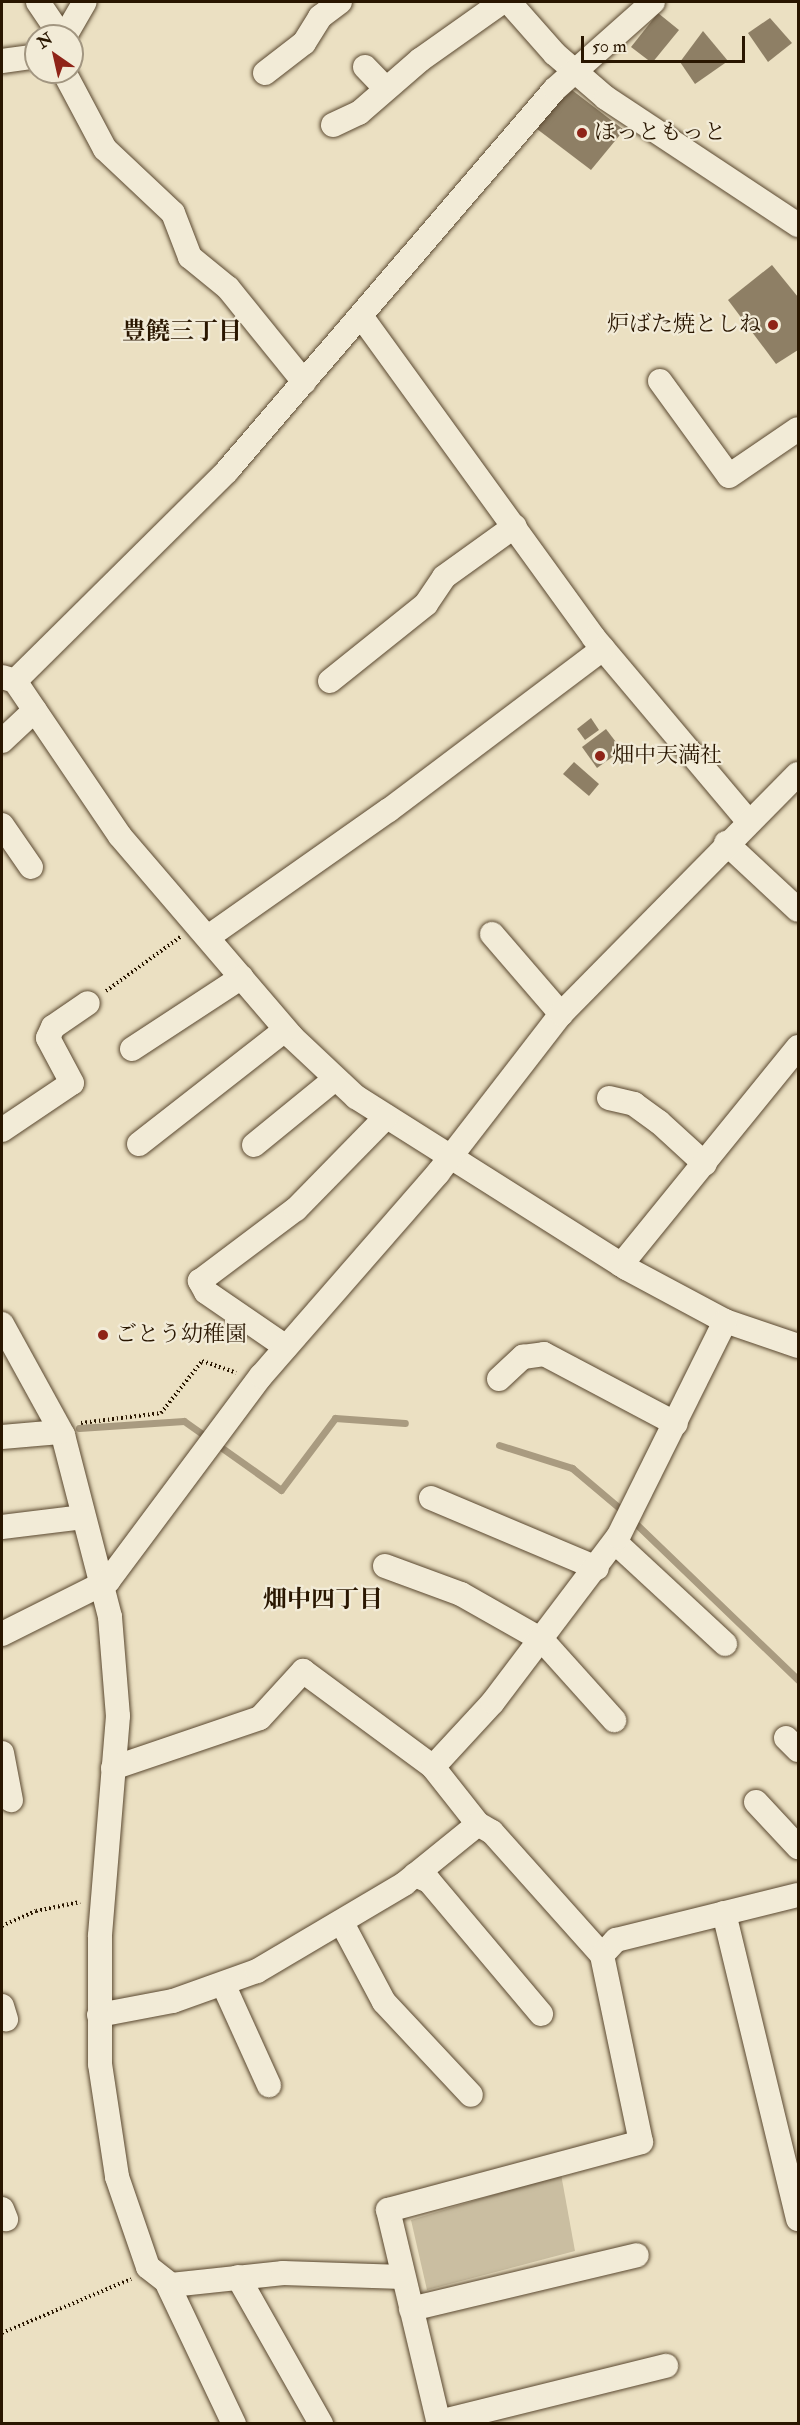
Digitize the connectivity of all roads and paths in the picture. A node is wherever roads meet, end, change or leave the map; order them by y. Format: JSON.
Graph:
{"nodes":[{"id":1,"x":38,"y":2,"type":"edge"},
{"id":2,"x":85,"y":2,"type":"edge"},
{"id":3,"x":340,"y":2,"type":"edge"},
{"id":4,"x":502,"y":2,"type":"edge"},
{"id":5,"x":509,"y":2,"type":"edge"},
{"id":6,"x":653,"y":2,"type":"edge"},
{"id":7,"x":54,"y":24,"type":"edge"},
{"id":8,"x":71,"y":24,"type":"edge"},
{"id":9,"x":24,"y":58,"type":"edge"},
{"id":10,"x":2,"y":61,"type":"edge"},
{"id":11,"x":365,"y":67,"type":"dead end"},
{"id":12,"x":572,"y":71,"type":"junction"},
{"id":13,"x":265,"y":73,"type":"dead end"},
{"id":14,"x":70,"y":84,"type":"edge"},
{"id":15,"x":386,"y":89,"type":"junction"},
{"id":16,"x":333,"y":125,"type":"dead end"},
{"id":17,"x":798,"y":225,"type":"edge"},
{"id":18,"x":361,"y":316,"type":"junction"},
{"id":19,"x":660,"y":381,"type":"dead end"},
{"id":20,"x":304,"y":382,"type":"junction"},
{"id":21,"x":798,"y":429,"type":"edge"},
{"id":22,"x":515,"y":526,"type":"junction"},
{"id":23,"x":603,"y":649,"type":"junction"},
{"id":24,"x":8,"y":679,"type":"edge"},
{"id":25,"x":330,"y":681,"type":"dead end"},
{"id":26,"x":35,"y":710,"type":"junction"},
{"id":27,"x":2,"y":741,"type":"edge"},
{"id":28,"x":798,"y":774,"type":"edge"},
{"id":29,"x":748,"y":821,"type":"junction"},
{"id":30,"x":2,"y":825,"type":"edge"},
{"id":31,"x":726,"y":843,"type":"junction"},
{"id":32,"x":31,"y":867,"type":"dead end"},
{"id":33,"x":798,"y":910,"type":"edge"},
{"id":34,"x":203,"y":931,"type":"junction"},
{"id":35,"x":492,"y":934,"type":"dead end"},
{"id":36,"x":242,"y":977,"type":"junction"},
{"id":37,"x":88,"y":1003,"type":"joint"},
{"id":38,"x":561,"y":1014,"type":"junction"},
{"id":39,"x":285,"y":1030,"type":"junction"},
{"id":40,"x":132,"y":1049,"type":"dead end"},
{"id":41,"x":797,"y":1052,"type":"edge"},
{"id":42,"x":335,"y":1078,"type":"junction"},
{"id":43,"x":609,"y":1098,"type":"dead end"},
{"id":44,"x":386,"y":1117,"type":"junction"},
{"id":45,"x":2,"y":1130,"type":"edge"},
{"id":46,"x":139,"y":1144,"type":"dead end"},
{"id":47,"x":254,"y":1145,"type":"dead end"},
{"id":48,"x":449,"y":1157,"type":"junction"},
{"id":49,"x":705,"y":1164,"type":"junction"},
{"id":50,"x":621,"y":1265,"type":"junction"},
{"id":51,"x":725,"y":1321,"type":"junction"},
{"id":52,"x":2,"y":1324,"type":"edge"},
{"id":53,"x":286,"y":1347,"type":"junction"},
{"id":54,"x":798,"y":1347,"type":"edge"},
{"id":55,"x":499,"y":1379,"type":"dead end"},
{"id":56,"x":257,"y":1383,"type":"junction"},
{"id":57,"x":676,"y":1424,"type":"junction"},
{"id":58,"x":59,"y":1428,"type":"junction"},
{"id":59,"x":2,"y":1437,"type":"edge"},
{"id":60,"x":431,"y":1498,"type":"dead end"},
{"id":61,"x":83,"y":1517,"type":"junction"},
{"id":62,"x":2,"y":1527,"type":"edge"},
{"id":63,"x":615,"y":1542,"type":"junction"},
{"id":64,"x":385,"y":1566,"type":"dead end"},
{"id":65,"x":597,"y":1568,"type":"junction"},
{"id":66,"x":102,"y":1586,"type":"junction"},
{"id":67,"x":2,"y":1634,"type":"edge"},
{"id":68,"x":542,"y":1640,"type":"junction"},
{"id":69,"x":724,"y":1644,"type":"dead end"},
{"id":70,"x":614,"y":1720,"type":"dead end"},
{"id":71,"x":2,"y":1753,"type":"edge"},
{"id":72,"x":433,"y":1767,"type":"junction"},
{"id":73,"x":113,"y":1768,"type":"junction"},
{"id":74,"x":11,"y":1800,"type":"dead end"},
{"id":75,"x":756,"y":1802,"type":"dead end"},
{"id":76,"x":478,"y":1824,"type":"junction"},
{"id":77,"x":798,"y":1847,"type":"edge"},
{"id":78,"x":415,"y":1875,"type":"junction"},
{"id":79,"x":798,"y":1895,"type":"edge"},
{"id":80,"x":102,"y":1900,"type":"junction"},
{"id":81,"x":724,"y":1913,"type":"junction"},
{"id":82,"x":342,"y":1923,"type":"junction"},
{"id":83,"x":2,"y":1926,"type":"edge"},
{"id":84,"x":609,"y":1948,"type":"junction"},
{"id":85,"x":224,"y":1986,"type":"junction"},
{"id":86,"x":541,"y":2014,"type":"dead end"},
{"id":87,"x":99,"y":2015,"type":"junction"},
{"id":88,"x":268,"y":2085,"type":"dead end"},
{"id":89,"x":471,"y":2095,"type":"dead end"},
{"id":90,"x":798,"y":2220,"type":"edge"},
{"id":91,"x":637,"y":2255,"type":"dead end"},
{"id":92,"x":150,"y":2269,"type":"junction"},
{"id":93,"x":238,"y":2277,"type":"junction"},
{"id":94,"x":403,"y":2277,"type":"junction"},
{"id":95,"x":168,"y":2285,"type":"junction"},
{"id":96,"x":411,"y":2309,"type":"junction"},
{"id":97,"x":2,"y":2332,"type":"edge"},
{"id":98,"x":666,"y":2366,"type":"dead end"},
{"id":99,"x":439,"y":2423,"type":"edge"},
{"id":100,"x":234,"y":2424,"type":"edge"},
{"id":101,"x":321,"y":2424,"type":"edge"}],
"edges":[{"from":1,"to":7,"type":"street"},
{"from":2,"to":8,"type":"street"},
{"from":3,"to":13,"type":"street"},
{"from":4,"to":15,"type":"street"},
{"from":5,"to":12,"type":"street"},
{"from":6,"to":12,"type":"street"},
{"from":9,"to":10,"type":"street"},
{"from":11,"to":15,"type":"street"},
{"from":12,"to":17,"type":"street"},
{"from":12,"to":18,"type":"street"},
{"from":14,"to":20,"type":"street"},
{"from":15,"to":16,"type":"street"},
{"from":18,"to":20,"type":"street"},
{"from":18,"to":22,"type":"street"},
{"from":19,"to":21,"type":"street"},
{"from":20,"to":24,"type":"street"},
{"from":22,"to":23,"type":"street"},
{"from":22,"to":25,"type":"street"},
{"from":23,"to":29,"type":"street"},
{"from":23,"to":34,"type":"street"},
{"from":24,"to":26,"type":"street"},
{"from":26,"to":27,"type":"street"},
{"from":26,"to":34,"type":"street"},
{"from":28,"to":29,"type":"street"},
{"from":29,"to":31,"type":"street"},
{"from":30,"to":32,"type":"street"},
{"from":31,"to":33,"type":"street"},
{"from":31,"to":38,"type":"street"},
{"from":34,"to":36,"type":"street"},
{"from":34,"to":37,"type":"path"},
{"from":35,"to":38,"type":"street"},
{"from":36,"to":39,"type":"street"},
{"from":36,"to":40,"type":"street"},
{"from":37,"to":45,"type":"street"},
{"from":38,"to":48,"type":"street"},
{"from":39,"to":42,"type":"street"},
{"from":39,"to":46,"type":"street"},
{"from":41,"to":49,"type":"street"},
{"from":42,"to":44,"type":"street"},
{"from":42,"to":47,"type":"street"},
{"from":43,"to":49,"type":"street"},
{"from":44,"to":48,"type":"street"},
{"from":44,"to":53,"type":"street"},
{"from":48,"to":50,"type":"street"},
{"from":48,"to":53,"type":"street"},
{"from":49,"to":50,"type":"street"},
{"from":50,"to":51,"type":"street"},
{"from":51,"to":54,"type":"street"},
{"from":51,"to":57,"type":"street"},
{"from":52,"to":58,"type":"street"},
{"from":53,"to":56,"type":"street"},
{"from":55,"to":57,"type":"street"},
{"from":56,"to":58,"type":"path"},
{"from":56,"to":66,"type":"street"},
{"from":57,"to":63,"type":"street"},
{"from":58,"to":59,"type":"street"},
{"from":58,"to":61,"type":"street"},
{"from":60,"to":65,"type":"street"},
{"from":61,"to":62,"type":"street"},
{"from":61,"to":66,"type":"street"},
{"from":63,"to":65,"type":"street"},
{"from":63,"to":69,"type":"street"},
{"from":64,"to":68,"type":"street"},
{"from":65,"to":68,"type":"street"},
{"from":66,"to":67,"type":"street"},
{"from":66,"to":73,"type":"street"},
{"from":68,"to":70,"type":"street"},
{"from":68,"to":72,"type":"street"},
{"from":71,"to":74,"type":"street"},
{"from":72,"to":73,"type":"street"},
{"from":72,"to":76,"type":"street"},
{"from":73,"to":80,"type":"street"},
{"from":75,"to":77,"type":"street"},
{"from":76,"to":78,"type":"street"},
{"from":76,"to":84,"type":"street"},
{"from":78,"to":82,"type":"street"},
{"from":78,"to":86,"type":"street"},
{"from":79,"to":81,"type":"street"},
{"from":80,"to":83,"type":"path"},
{"from":80,"to":87,"type":"street"},
{"from":81,"to":84,"type":"street"},
{"from":81,"to":90,"type":"street"},
{"from":82,"to":85,"type":"street"},
{"from":82,"to":89,"type":"street"},
{"from":84,"to":94,"type":"street"},
{"from":85,"to":87,"type":"street"},
{"from":85,"to":88,"type":"street"},
{"from":87,"to":92,"type":"street"},
{"from":91,"to":96,"type":"street"},
{"from":92,"to":95,"type":"street"},
{"from":92,"to":97,"type":"path"},
{"from":93,"to":94,"type":"street"},
{"from":93,"to":95,"type":"street"},
{"from":93,"to":101,"type":"street"},
{"from":94,"to":96,"type":"street"},
{"from":95,"to":100,"type":"street"},
{"from":96,"to":99,"type":"street"},
{"from":98,"to":99,"type":"street"}]}
